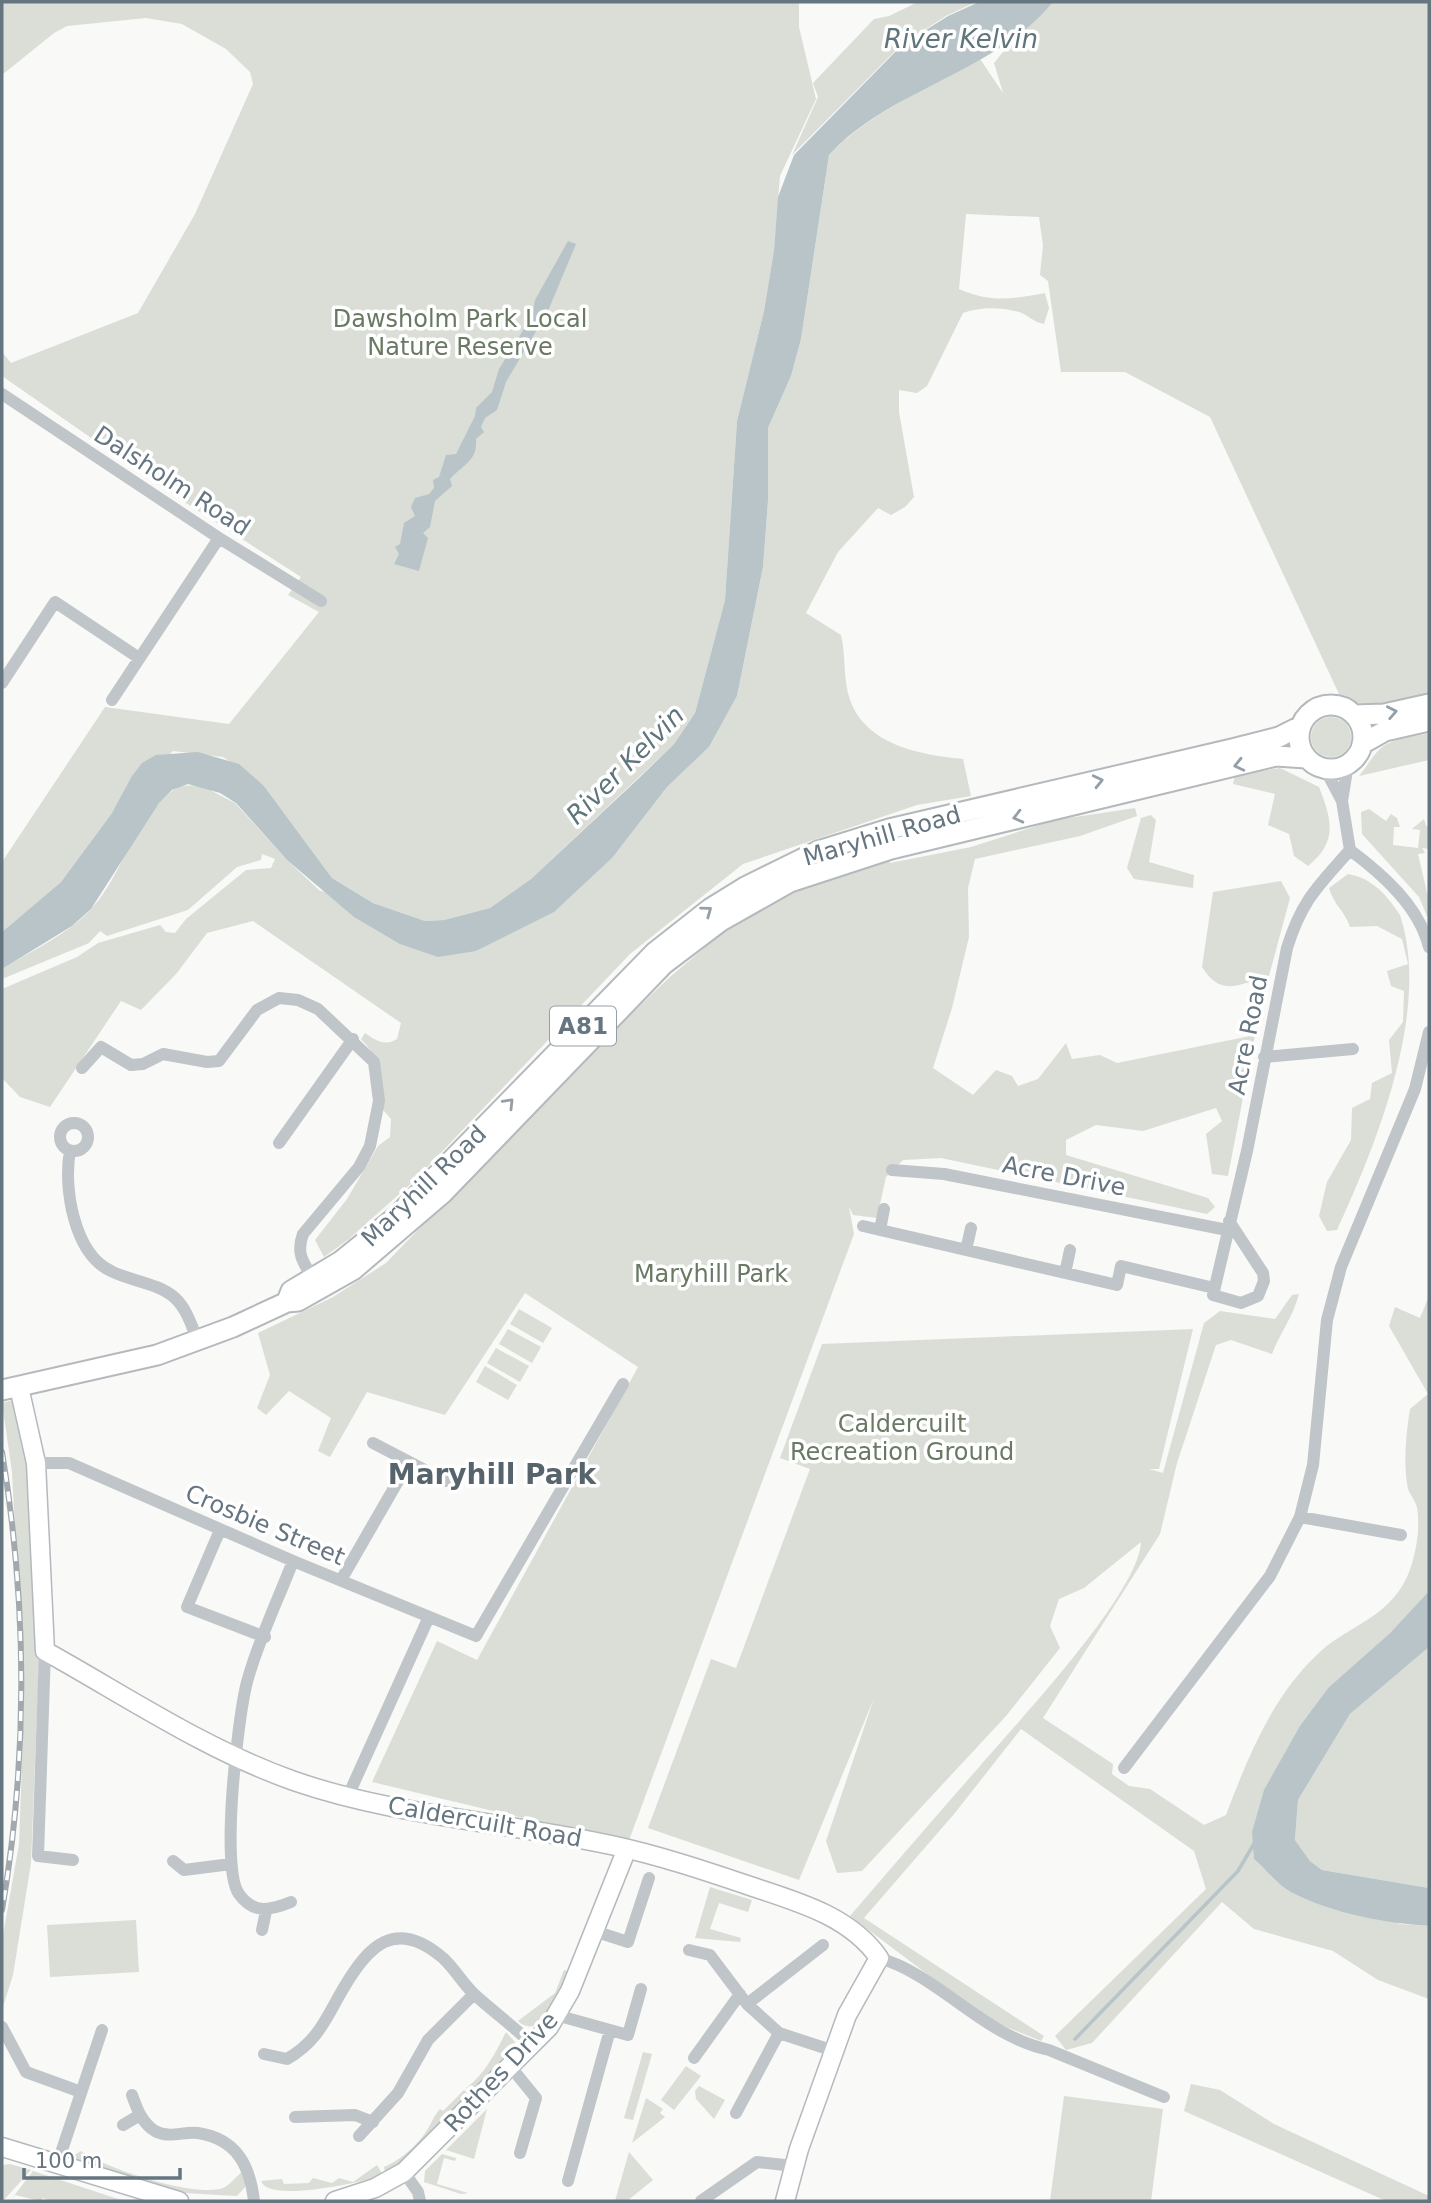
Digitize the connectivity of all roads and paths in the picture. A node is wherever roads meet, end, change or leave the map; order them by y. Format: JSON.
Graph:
{"nodes":[{"id":1,"x":2,"y":394,"type":"edge"},
{"id":2,"x":219,"y":538,"type":"junction"},
{"id":3,"x":321,"y":601,"type":"dead end"},
{"id":4,"x":139,"y":658,"type":"junction"},
{"id":5,"x":2,"y":683,"type":"edge"},
{"id":6,"x":112,"y":699,"type":"dead end"},
{"id":7,"x":1429,"y":704,"type":"edge"},
{"id":8,"x":1354,"y":715,"type":"junction"},
{"id":9,"x":1429,"y":721,"type":"edge"},
{"id":10,"x":1301,"y":726,"type":"junction"},
{"id":11,"x":1362,"y":744,"type":"junction"},
{"id":12,"x":1306,"y":758,"type":"junction"},
{"id":13,"x":1348,"y":764,"type":"junction"},
{"id":14,"x":1325,"y":769,"type":"junction"},
{"id":15,"x":1342,"y":801,"type":"junction"},
{"id":16,"x":1350,"y":850,"type":"junction"},
{"id":17,"x":1429,"y":947,"type":"edge"},
{"id":18,"x":1429,"y":1032,"type":"edge"},
{"id":19,"x":353,"y":1039,"type":"junction"},
{"id":20,"x":1353,"y":1048,"type":"dead end"},
{"id":21,"x":1264,"y":1057,"type":"junction"},
{"id":22,"x":560,"y":1061,"type":"junction"},
{"id":23,"x":82,"y":1068,"type":"dead end"},
{"id":24,"x":278,"y":1143,"type":"dead end"},
{"id":25,"x":70,"y":1151,"type":"dead end"},
{"id":26,"x":892,"y":1170,"type":"dead end"},
{"id":27,"x":884,"y":1209,"type":"dead end"},
{"id":28,"x":863,"y":1226,"type":"dead end"},
{"id":29,"x":1228,"y":1226,"type":"junction"},
{"id":30,"x":971,"y":1228,"type":"dead end"},
{"id":31,"x":880,"y":1230,"type":"junction"},
{"id":32,"x":966,"y":1250,"type":"junction"},
{"id":33,"x":1070,"y":1250,"type":"dead end"},
{"id":34,"x":1065,"y":1273,"type":"junction"},
{"id":35,"x":316,"y":1284,"type":"junction"},
{"id":36,"x":1213,"y":1292,"type":"junction"},
{"id":37,"x":198,"y":1341,"type":"junction"},
{"id":38,"x":623,"y":1384,"type":"dead end"},
{"id":39,"x":9,"y":1389,"type":"edge"},
{"id":40,"x":373,"y":1443,"type":"dead end"},
{"id":41,"x":409,"y":1462,"type":"junction"},
{"id":42,"x":36,"y":1463,"type":"junction"},
{"id":43,"x":446,"y":1481,"type":"dead end"},
{"id":44,"x":1300,"y":1517,"type":"junction"},
{"id":45,"x":220,"y":1530,"type":"junction"},
{"id":46,"x":1401,"y":1535,"type":"dead end"},
{"id":47,"x":293,"y":1561,"type":"junction"},
{"id":48,"x":341,"y":1580,"type":"junction"},
{"id":49,"x":428,"y":1619,"type":"junction"},
{"id":50,"x":265,"y":1637,"type":"junction"},
{"id":51,"x":45,"y":1651,"type":"junction"},
{"id":52,"x":235,"y":1756,"type":"junction"},
{"id":53,"x":1124,"y":1768,"type":"dead end"},
{"id":54,"x":348,"y":1796,"type":"junction"},
{"id":55,"x":626,"y":1850,"type":"junction"},
{"id":56,"x":73,"y":1860,"type":"dead end"},
{"id":57,"x":173,"y":1861,"type":"dead end"},
{"id":58,"x":231,"y":1864,"type":"junction"},
{"id":59,"x":649,"y":1878,"type":"dead end"},
{"id":60,"x":291,"y":1902,"type":"dead end"},
{"id":61,"x":266,"y":1911,"type":"junction"},
{"id":62,"x":262,"y":1930,"type":"dead end"},
{"id":63,"x":594,"y":1931,"type":"junction"},
{"id":64,"x":823,"y":1945,"type":"dead end"},
{"id":65,"x":689,"y":1950,"type":"dead end"},
{"id":66,"x":879,"y":1958,"type":"junction"},
{"id":67,"x":641,"y":1989,"type":"dead end"},
{"id":68,"x":474,"y":1994,"type":"junction"},
{"id":69,"x":743,"y":1999,"type":"junction"},
{"id":70,"x":556,"y":2015,"type":"junction"},
{"id":71,"x":2,"y":2027,"type":"edge"},
{"id":72,"x":102,"y":2030,"type":"dead end"},
{"id":73,"x":610,"y":2030,"type":"junction"},
{"id":74,"x":779,"y":2033,"type":"junction"},
{"id":75,"x":532,"y":2044,"type":"junction"},
{"id":76,"x":834,"y":2051,"type":"junction"},
{"id":77,"x":264,"y":2054,"type":"dead end"},
{"id":78,"x":694,"y":2058,"type":"dead end"},
{"id":79,"x":510,"y":2066,"type":"junction"},
{"id":80,"x":81,"y":2092,"type":"junction"},
{"id":81,"x":132,"y":2095,"type":"dead end"},
{"id":82,"x":1164,"y":2097,"type":"dead end"},
{"id":83,"x":736,"y":2113,"type":"dead end"},
{"id":84,"x":139,"y":2115,"type":"junction"},
{"id":85,"x":295,"y":2117,"type":"dead end"},
{"id":86,"x":373,"y":2122,"type":"junction"},
{"id":87,"x":123,"y":2125,"type":"dead end"},
{"id":88,"x":359,"y":2136,"type":"dead end"},
{"id":89,"x":2,"y":2147,"type":"edge"},
{"id":90,"x":520,"y":2153,"type":"dead end"},
{"id":91,"x":57,"y":2165,"type":"junction"},
{"id":92,"x":794,"y":2166,"type":"junction"},
{"id":93,"x":404,"y":2172,"type":"junction"},
{"id":94,"x":568,"y":2181,"type":"dead end"},
{"id":95,"x":176,"y":2201,"type":"edge"},
{"id":96,"x":254,"y":2201,"type":"edge"},
{"id":97,"x":335,"y":2201,"type":"edge"},
{"id":98,"x":420,"y":2201,"type":"edge"},
{"id":99,"x":701,"y":2201,"type":"edge"},
{"id":100,"x":785,"y":2201,"type":"edge"}],
"edges":[{"from":1,"to":2,"type":"street","name":"Dalsholm Road"},
{"from":2,"to":3,"type":"street","name":"Dalsholm Road"},
{"from":2,"to":4,"type":"street"},
{"from":4,"to":5,"type":"street"},
{"from":4,"to":6,"type":"street"},
{"from":8,"to":7,"type":"main road","number":"A81","one_way":true},
{"from":8,"to":10,"type":"main road","number":"A81"},
{"from":8,"to":11,"type":"main road"},
{"from":9,"to":11,"type":"main road"},
{"from":10,"to":12,"type":"main road"},
{"from":22,"to":10,"type":"main road","name":"Maryhill Road","number":"A81","one_way":true},
{"from":11,"to":13,"type":"main road"},
{"from":12,"to":14,"type":"main road","number":"A81"},
{"from":12,"to":22,"type":"main road","name":"Maryhill Road","number":"A81","one_way":true},
{"from":13,"to":14,"type":"main road"},
{"from":13,"to":15,"type":"street"},
{"from":14,"to":15,"type":"street"},
{"from":15,"to":16,"type":"street"},
{"from":16,"to":17,"type":"street"},
{"from":16,"to":21,"type":"street","name":"Acre Road"},
{"from":18,"to":44,"type":"street"},
{"from":19,"to":23,"type":"street"},
{"from":19,"to":24,"type":"street"},
{"from":19,"to":35,"type":"street"},
{"from":20,"to":21,"type":"street"},
{"from":21,"to":29,"type":"street","name":"Acre Road"},
{"from":22,"to":35,"type":"main road","name":"Maryhill Road","number":"A81"},
{"from":25,"to":37,"type":"street"},
{"from":26,"to":29,"type":"street","name":"Acre Drive"},
{"from":27,"to":31,"type":"street"},
{"from":28,"to":31,"type":"street"},
{"from":29,"to":36,"type":"street","name":"Acre Road"},
{"from":29,"to":36,"type":"street"},
{"from":30,"to":32,"type":"street"},
{"from":31,"to":32,"type":"street"},
{"from":32,"to":34,"type":"street"},
{"from":33,"to":34,"type":"street"},
{"from":34,"to":36,"type":"street"},
{"from":35,"to":37,"type":"main road","name":"Maryhill Road","number":"A81"},
{"from":37,"to":39,"type":"main road","name":"Maryhill Road","number":"A81"},
{"from":38,"to":49,"type":"street","name":"Crosbie Street"},
{"from":39,"to":42,"type":"street"},
{"from":40,"to":41,"type":"street"},
{"from":41,"to":43,"type":"street"},
{"from":41,"to":48,"type":"street"},
{"from":42,"to":45,"type":"street","name":"Crosbie Street"},
{"from":42,"to":51,"type":"street"},
{"from":44,"to":46,"type":"street"},
{"from":44,"to":53,"type":"street"},
{"from":45,"to":47,"type":"street","name":"Crosbie Street"},
{"from":45,"to":50,"type":"street"},
{"from":47,"to":48,"type":"street","name":"Crosbie Street"},
{"from":47,"to":50,"type":"street"},
{"from":48,"to":49,"type":"street","name":"Crosbie Street"},
{"from":49,"to":54,"type":"street"},
{"from":50,"to":52,"type":"street"},
{"from":51,"to":52,"type":"street","name":"Caldercuilt Road"},
{"from":51,"to":56,"type":"street"},
{"from":52,"to":54,"type":"street","name":"Caldercuilt Road"},
{"from":52,"to":58,"type":"street"},
{"from":54,"to":55,"type":"street","name":"Caldercuilt Road"},
{"from":55,"to":63,"type":"street","name":"Rothes Drive"},
{"from":55,"to":66,"type":"street","name":"Caldercuilt Road"},
{"from":57,"to":58,"type":"street"},
{"from":58,"to":61,"type":"street"},
{"from":59,"to":63,"type":"street"},
{"from":60,"to":61,"type":"street"},
{"from":61,"to":62,"type":"street"},
{"from":63,"to":70,"type":"street","name":"Rothes Drive"},
{"from":64,"to":69,"type":"street"},
{"from":65,"to":69,"type":"street"},
{"from":66,"to":76,"type":"street"},
{"from":66,"to":82,"type":"street","name":"Caldercuilt Road"},
{"from":67,"to":73,"type":"street"},
{"from":68,"to":75,"type":"street"},
{"from":68,"to":77,"type":"street"},
{"from":68,"to":86,"type":"street"},
{"from":69,"to":74,"type":"street"},
{"from":69,"to":78,"type":"street"},
{"from":70,"to":73,"type":"street"},
{"from":70,"to":75,"type":"street","name":"Rothes Drive"},
{"from":71,"to":80,"type":"street"},
{"from":72,"to":80,"type":"street"},
{"from":73,"to":94,"type":"street"},
{"from":74,"to":76,"type":"street"},
{"from":74,"to":83,"type":"street"},
{"from":75,"to":79,"type":"street","name":"Rothes Drive"},
{"from":76,"to":92,"type":"street"},
{"from":79,"to":90,"type":"street"},
{"from":79,"to":93,"type":"street","name":"Rothes Drive"},
{"from":80,"to":91,"type":"street"},
{"from":81,"to":84,"type":"street"},
{"from":84,"to":87,"type":"street"},
{"from":84,"to":96,"type":"street"},
{"from":85,"to":86,"type":"street"},
{"from":86,"to":88,"type":"street"},
{"from":89,"to":91,"type":"street"},
{"from":91,"to":95,"type":"street"},
{"from":92,"to":99,"type":"street"},
{"from":92,"to":100,"type":"street"},
{"from":93,"to":97,"type":"street","name":"Rothes Drive"},
{"from":93,"to":98,"type":"street"}]}
